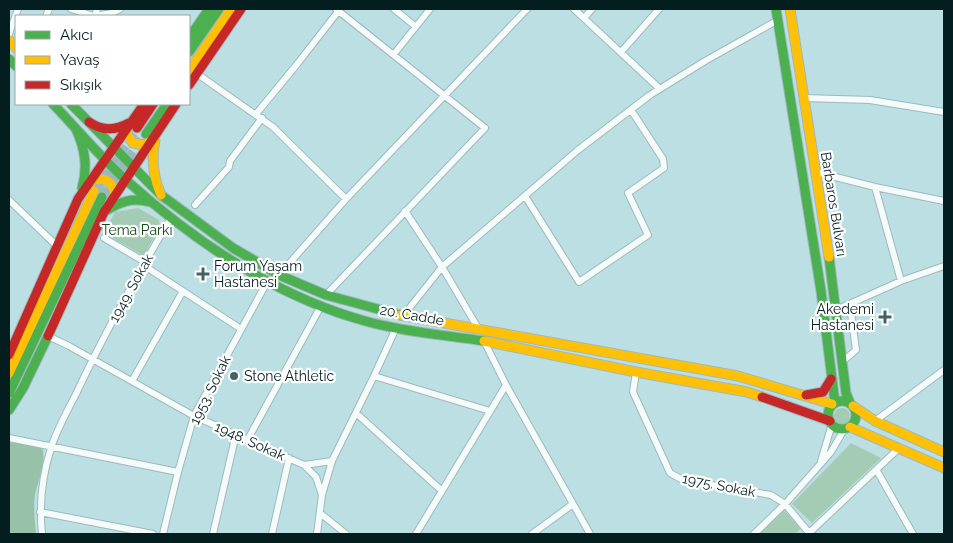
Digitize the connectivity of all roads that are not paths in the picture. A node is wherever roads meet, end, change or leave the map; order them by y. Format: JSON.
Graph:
{"nodes":[{"id":1,"x":71,"y":9,"type":"edge"},
{"id":2,"x":120,"y":9,"type":"edge"},
{"id":3,"x":209,"y":9,"type":"edge"},
{"id":4,"x":219,"y":9,"type":"edge"},
{"id":5,"x":231,"y":9,"type":"edge"},
{"id":6,"x":241,"y":9,"type":"edge"},
{"id":7,"x":338,"y":9,"type":"edge"},
{"id":8,"x":394,"y":9,"type":"edge"},
{"id":9,"x":430,"y":9,"type":"edge"},
{"id":10,"x":527,"y":9,"type":"edge"},
{"id":11,"x":574,"y":9,"type":"edge"},
{"id":12,"x":592,"y":9,"type":"edge"},
{"id":13,"x":659,"y":9,"type":"edge"},
{"id":14,"x":776,"y":9,"type":"edge"},
{"id":15,"x":790,"y":9,"type":"edge"},
{"id":16,"x":92,"y":15,"type":"edge"},
{"id":17,"x":101,"y":15,"type":"edge"},
{"id":18,"x":15,"y":17,"type":"edge"},
{"id":19,"x":584,"y":18,"type":"junction"},
{"id":20,"x":778,"y":20,"type":"junction"},
{"id":21,"x":416,"y":26,"type":"junction"},
{"id":22,"x":9,"y":34,"type":"edge"},
{"id":23,"x":190,"y":37,"type":"edge"},
{"id":24,"x":190,"y":51,"type":"edge"},
{"id":25,"x":621,"y":52,"type":"junction"},
{"id":26,"x":394,"y":54,"type":"junction"},
{"id":27,"x":192,"y":72,"type":"edge"},
{"id":28,"x":660,"y":89,"type":"junction"},
{"id":29,"x":446,"y":95,"type":"junction"},
{"id":30,"x":804,"y":98,"type":"junction"},
{"id":31,"x":54,"y":105,"type":"edge"},
{"id":32,"x":72,"y":105,"type":"edge"},
{"id":33,"x":143,"y":105,"type":"edge"},
{"id":34,"x":152,"y":105,"type":"edge"},
{"id":35,"x":166,"y":105,"type":"edge"},
{"id":36,"x":175,"y":105,"type":"edge"},
{"id":37,"x":631,"y":110,"type":"junction"},
{"id":38,"x":944,"y":112,"type":"edge"},
{"id":39,"x":259,"y":116,"type":"junction"},
{"id":40,"x":135,"y":117,"type":"junction"},
{"id":41,"x":89,"y":122,"type":"junction"},
{"id":42,"x":133,"y":127,"type":"junction"},
{"id":43,"x":76,"y":129,"type":"junction"},
{"id":44,"x":158,"y":131,"type":"junction"},
{"id":45,"x":150,"y":137,"type":"junction"},
{"id":46,"x":113,"y":147,"type":"junction"},
{"id":47,"x":105,"y":159,"type":"junction"},
{"id":48,"x":133,"y":167,"type":"junction"},
{"id":49,"x":816,"y":172,"type":"junction"},
{"id":50,"x":125,"y":178,"type":"junction"},
{"id":51,"x":91,"y":187,"type":"junction"},
{"id":52,"x":875,"y":187,"type":"junction"},
{"id":53,"x":115,"y":194,"type":"junction"},
{"id":54,"x":160,"y":195,"type":"junction"},
{"id":55,"x":525,"y":196,"type":"junction"},
{"id":56,"x":102,"y":197,"type":"tunnel mouth"},
{"id":57,"x":78,"y":199,"type":"junction"},
{"id":58,"x":346,"y":199,"type":"junction"},
{"id":59,"x":9,"y":200,"type":"edge"},
{"id":60,"x":944,"y":201,"type":"edge"},
{"id":61,"x":156,"y":204,"type":"junction"},
{"id":62,"x":195,"y":205,"type":"dead end"},
{"id":63,"x":405,"y":211,"type":"junction"},
{"id":64,"x":104,"y":212,"type":"junction"},
{"id":65,"x":171,"y":218,"type":"junction"},
{"id":66,"x":104,"y":238,"type":"dead end"},
{"id":67,"x":57,"y":246,"type":"junction"},
{"id":68,"x":144,"y":263,"type":"junction"},
{"id":69,"x":944,"y":266,"type":"edge"},
{"id":70,"x":442,"y":267,"type":"junction"},
{"id":71,"x":279,"y":274,"type":"junction"},
{"id":72,"x":900,"y":281,"type":"junction"},
{"id":73,"x":267,"y":282,"type":"junction"},
{"id":74,"x":183,"y":291,"type":"junction"},
{"id":75,"x":326,"y":295,"type":"junction"},
{"id":76,"x":321,"y":306,"type":"junction"},
{"id":77,"x":836,"y":311,"type":"junction"},
{"id":78,"x":404,"y":316,"type":"junction"},
{"id":79,"x":396,"y":328,"type":"junction"},
{"id":80,"x":478,"y":328,"type":"junction"},
{"id":81,"x":241,"y":329,"type":"junction"},
{"id":82,"x":48,"y":336,"type":"junction"},
{"id":83,"x":484,"y":341,"type":"junction"},
{"id":84,"x":9,"y":355,"type":"edge"},
{"id":85,"x":92,"y":360,"type":"junction"},
{"id":86,"x":842,"y":362,"type":"junction"},
{"id":87,"x":944,"y":370,"type":"edge"},
{"id":88,"x":636,"y":372,"type":"junction"},
{"id":89,"x":9,"y":373,"type":"edge"},
{"id":90,"x":374,"y":376,"type":"junction"},
{"id":91,"x":831,"y":379,"type":"junction"},
{"id":92,"x":132,"y":381,"type":"junction"},
{"id":93,"x":506,"y":386,"type":"junction"},
{"id":94,"x":9,"y":393,"type":"edge"},
{"id":95,"x":804,"y":396,"type":"junction"},
{"id":96,"x":834,"y":404,"type":"junction"},
{"id":97,"x":852,"y":405,"type":"junction"},
{"id":98,"x":9,"y":410,"type":"edge"},
{"id":99,"x":490,"y":411,"type":"junction"},
{"id":100,"x":356,"y":413,"type":"junction"},
{"id":101,"x":194,"y":416,"type":"junction"},
{"id":102,"x":875,"y":421,"type":"junction"},
{"id":103,"x":831,"y":422,"type":"junction"},
{"id":104,"x":847,"y":427,"type":"junction"},
{"id":105,"x":236,"y":434,"type":"junction"},
{"id":106,"x":9,"y":438,"type":"edge"},
{"id":107,"x":248,"y":439,"type":"junction"},
{"id":108,"x":51,"y":447,"type":"junction"},
{"id":109,"x":898,"y":449,"type":"junction"},
{"id":110,"x":944,"y":452,"type":"edge"},
{"id":111,"x":290,"y":458,"type":"junction"},
{"id":112,"x":332,"y":461,"type":"junction"},
{"id":113,"x":820,"y":462,"type":"junction"},
{"id":114,"x":304,"y":465,"type":"junction"},
{"id":115,"x":944,"y":468,"type":"edge"},
{"id":116,"x":877,"y":470,"type":"junction"},
{"id":117,"x":178,"y":472,"type":"junction"},
{"id":118,"x":442,"y":491,"type":"junction"},
{"id":119,"x":322,"y":495,"type":"junction"},
{"id":120,"x":573,"y":504,"type":"junction"},
{"id":121,"x":785,"y":504,"type":"junction"},
{"id":122,"x":40,"y":512,"type":"junction"},
{"id":123,"x":320,"y":513,"type":"junction"},
{"id":124,"x":42,"y":534,"type":"edge"},
{"id":125,"x":153,"y":534,"type":"edge"},
{"id":126,"x":163,"y":534,"type":"edge"},
{"id":127,"x":213,"y":534,"type":"edge"},
{"id":128,"x":272,"y":534,"type":"edge"},
{"id":129,"x":317,"y":534,"type":"edge"},
{"id":130,"x":346,"y":534,"type":"edge"},
{"id":131,"x":416,"y":534,"type":"edge"},
{"id":132,"x":532,"y":534,"type":"edge"},
{"id":133,"x":590,"y":534,"type":"edge"},
{"id":134,"x":754,"y":534,"type":"edge"},
{"id":135,"x":809,"y":534,"type":"edge"},
{"id":136,"x":913,"y":534,"type":"edge"}],
"edges":[{"from":1,"to":16,"type":"street"},
{"from":2,"to":17,"type":"street"},
{"from":3,"to":23,"type":"street"},
{"from":4,"to":24,"type":"street"},
{"from":5,"to":27,"type":"street"},
{"from":6,"to":27,"type":"street"},
{"from":7,"to":26,"type":"street"},
{"from":7,"to":39,"type":"street"},
{"from":8,"to":21,"type":"street"},
{"from":9,"to":21,"type":"street"},
{"from":10,"to":29,"type":"street"},
{"from":11,"to":19,"type":"street"},
{"from":12,"to":19,"type":"street"},
{"from":13,"to":25,"type":"street"},
{"from":14,"to":20,"type":"street","name":"Barbaros Bulvarı"},
{"from":15,"to":30,"type":"street","name":"Barbaros Bulvarı"},
{"from":18,"to":22,"type":"street"},
{"from":19,"to":25,"type":"street"},
{"from":20,"to":28,"type":"street"},
{"from":20,"to":91,"type":"street","name":"Barbaros Bulvarı"},
{"from":21,"to":26,"type":"street"},
{"from":25,"to":28,"type":"street"},
{"from":26,"to":29,"type":"street"},
{"from":27,"to":39,"type":"street"},
{"from":28,"to":37,"type":"street"},
{"from":29,"to":58,"type":"street"},
{"from":29,"to":63,"type":"street"},
{"from":30,"to":38,"type":"street"},
{"from":30,"to":49,"type":"street","name":"Barbaros Bulvarı"},
{"from":31,"to":43,"type":"street","name":"20. Cadde"},
{"from":32,"to":41,"type":"street","name":"20. Cadde"},
{"from":33,"to":40,"type":"street"},
{"from":34,"to":42,"type":"street"},
{"from":35,"to":45,"type":"street"},
{"from":36,"to":44,"type":"street"},
{"from":37,"to":55,"type":"street"},
{"from":37,"to":55,"type":"street"},
{"from":39,"to":58,"type":"street"},
{"from":39,"to":62,"type":"street"},
{"from":40,"to":41,"type":"street"},
{"from":40,"to":42,"type":"street"},
{"from":41,"to":46,"type":"street","name":"20. Cadde"},
{"from":42,"to":45,"type":"street"},
{"from":42,"to":46,"type":"street"},
{"from":43,"to":47,"type":"street","name":"20. Cadde"},
{"from":43,"to":57,"type":"street"},
{"from":44,"to":45,"type":"street"},
{"from":44,"to":54,"type":"street"},
{"from":45,"to":48,"type":"street"},
{"from":46,"to":47,"type":"street"},
{"from":46,"to":48,"type":"street","name":"20. Cadde"},
{"from":47,"to":50,"type":"street","name":"20. Cadde"},
{"from":47,"to":51,"type":"street"},
{"from":48,"to":50,"type":"street"},
{"from":48,"to":54,"type":"street","name":"20. Cadde"},
{"from":49,"to":52,"type":"street"},
{"from":49,"to":77,"type":"street","name":"Barbaros Bulvarı"},
{"from":50,"to":53,"type":"street"},
{"from":50,"to":61,"type":"street","name":"20. Cadde"},
{"from":51,"to":53,"type":"street"},
{"from":51,"to":57,"type":"street"},
{"from":51,"to":89,"type":"street"},
{"from":52,"to":60,"type":"street"},
{"from":52,"to":72,"type":"street"},
{"from":53,"to":64,"type":"street"},
{"from":54,"to":71,"type":"street","name":"20. Cadde"},
{"from":55,"to":70,"type":"street"},
{"from":56,"to":94,"type":"street"},
{"from":57,"to":67,"type":"street"},
{"from":58,"to":71,"type":"street"},
{"from":59,"to":67,"type":"street"},
{"from":61,"to":64,"type":"street"},
{"from":61,"to":65,"type":"street","name":"20. Cadde"},
{"from":63,"to":70,"type":"street"},
{"from":63,"to":75,"type":"street"},
{"from":64,"to":82,"type":"street"},
{"from":65,"to":68,"type":"street","name":"1949. Sokak"},
{"from":65,"to":73,"type":"street","name":"20. Cadde"},
{"from":66,"to":68,"type":"street"},
{"from":67,"to":84,"type":"street"},
{"from":68,"to":74,"type":"street"},
{"from":68,"to":85,"type":"street","name":"1949. Sokak"},
{"from":69,"to":72,"type":"street"},
{"from":70,"to":78,"type":"street"},
{"from":70,"to":80,"type":"street"},
{"from":71,"to":75,"type":"street","name":"20. Cadde"},
{"from":72,"to":77,"type":"street"},
{"from":73,"to":76,"type":"street","name":"20. Cadde"},
{"from":73,"to":81,"type":"street","name":"1953. Sokak"},
{"from":74,"to":81,"type":"street"},
{"from":74,"to":92,"type":"street"},
{"from":75,"to":78,"type":"street","name":"20. Cadde"},
{"from":76,"to":79,"type":"street","name":"20. Cadde"},
{"from":76,"to":107,"type":"street"},
{"from":77,"to":86,"type":"street","name":"Barbaros Bulvarı"},
{"from":77,"to":86,"type":"street"},
{"from":78,"to":80,"type":"street","name":"20. Cadde"},
{"from":79,"to":83,"type":"street","name":"20. Cadde"},
{"from":79,"to":90,"type":"street"},
{"from":80,"to":95,"type":"street","name":"20. Cadde"},
{"from":81,"to":101,"type":"street","name":"1953. Sokak"},
{"from":82,"to":85,"type":"street","name":"1948. Sokak"},
{"from":82,"to":98,"type":"street"},
{"from":83,"to":88,"type":"street","name":"20. Cadde"},
{"from":83,"to":93,"type":"street"},
{"from":85,"to":92,"type":"street","name":"1948. Sokak"},
{"from":85,"to":108,"type":"street","name":"1949. Sokak"},
{"from":86,"to":97,"type":"street","name":"Barbaros Bulvarı"},
{"from":87,"to":102,"type":"street"},
{"from":88,"to":103,"type":"street","name":"20. Cadde"},
{"from":88,"to":121,"type":"street","name":"1975. Sokak"},
{"from":90,"to":99,"type":"street"},
{"from":90,"to":100,"type":"street"},
{"from":91,"to":95,"type":"street"},
{"from":91,"to":96,"type":"street","name":"Barbaros Bulvarı"},
{"from":92,"to":101,"type":"street","name":"1948. Sokak"},
{"from":93,"to":99,"type":"street"},
{"from":93,"to":120,"type":"street"},
{"from":95,"to":96,"type":"street","name":"20. Cadde"},
{"from":96,"to":97,"type":"street"},
{"from":96,"to":103,"type":"street"},
{"from":97,"to":102,"type":"street"},
{"from":97,"to":104,"type":"street"},
{"from":99,"to":118,"type":"street"},
{"from":100,"to":112,"type":"street"},
{"from":100,"to":118,"type":"street"},
{"from":101,"to":105,"type":"street","name":"1948. Sokak"},
{"from":101,"to":117,"type":"street","name":"1953. Sokak"},
{"from":102,"to":110,"type":"street"},
{"from":103,"to":104,"type":"street"},
{"from":103,"to":113,"type":"street"},
{"from":104,"to":109,"type":"street"},
{"from":104,"to":113,"type":"street"},
{"from":105,"to":107,"type":"street","name":"1948. Sokak"},
{"from":105,"to":127,"type":"street"},
{"from":106,"to":108,"type":"street"},
{"from":107,"to":111,"type":"street","name":"1948. Sokak"},
{"from":108,"to":117,"type":"street"},
{"from":108,"to":122,"type":"street","name":"1949. Sokak"},
{"from":109,"to":115,"type":"street"},
{"from":109,"to":116,"type":"street"},
{"from":111,"to":114,"type":"street","name":"1948. Sokak"},
{"from":111,"to":128,"type":"street"},
{"from":112,"to":114,"type":"street"},
{"from":112,"to":119,"type":"street"},
{"from":113,"to":121,"type":"street"},
{"from":114,"to":119,"type":"street"},
{"from":116,"to":135,"type":"street"},
{"from":116,"to":136,"type":"street"},
{"from":117,"to":126,"type":"street","name":"1953. Sokak"},
{"from":118,"to":131,"type":"street"},
{"from":119,"to":123,"type":"street"},
{"from":120,"to":132,"type":"street"},
{"from":120,"to":133,"type":"street"},
{"from":121,"to":134,"type":"street"},
{"from":121,"to":135,"type":"street"},
{"from":122,"to":124,"type":"street","name":"1949. Sokak"},
{"from":122,"to":125,"type":"street"},
{"from":123,"to":129,"type":"street"},
{"from":123,"to":130,"type":"street"}]}
